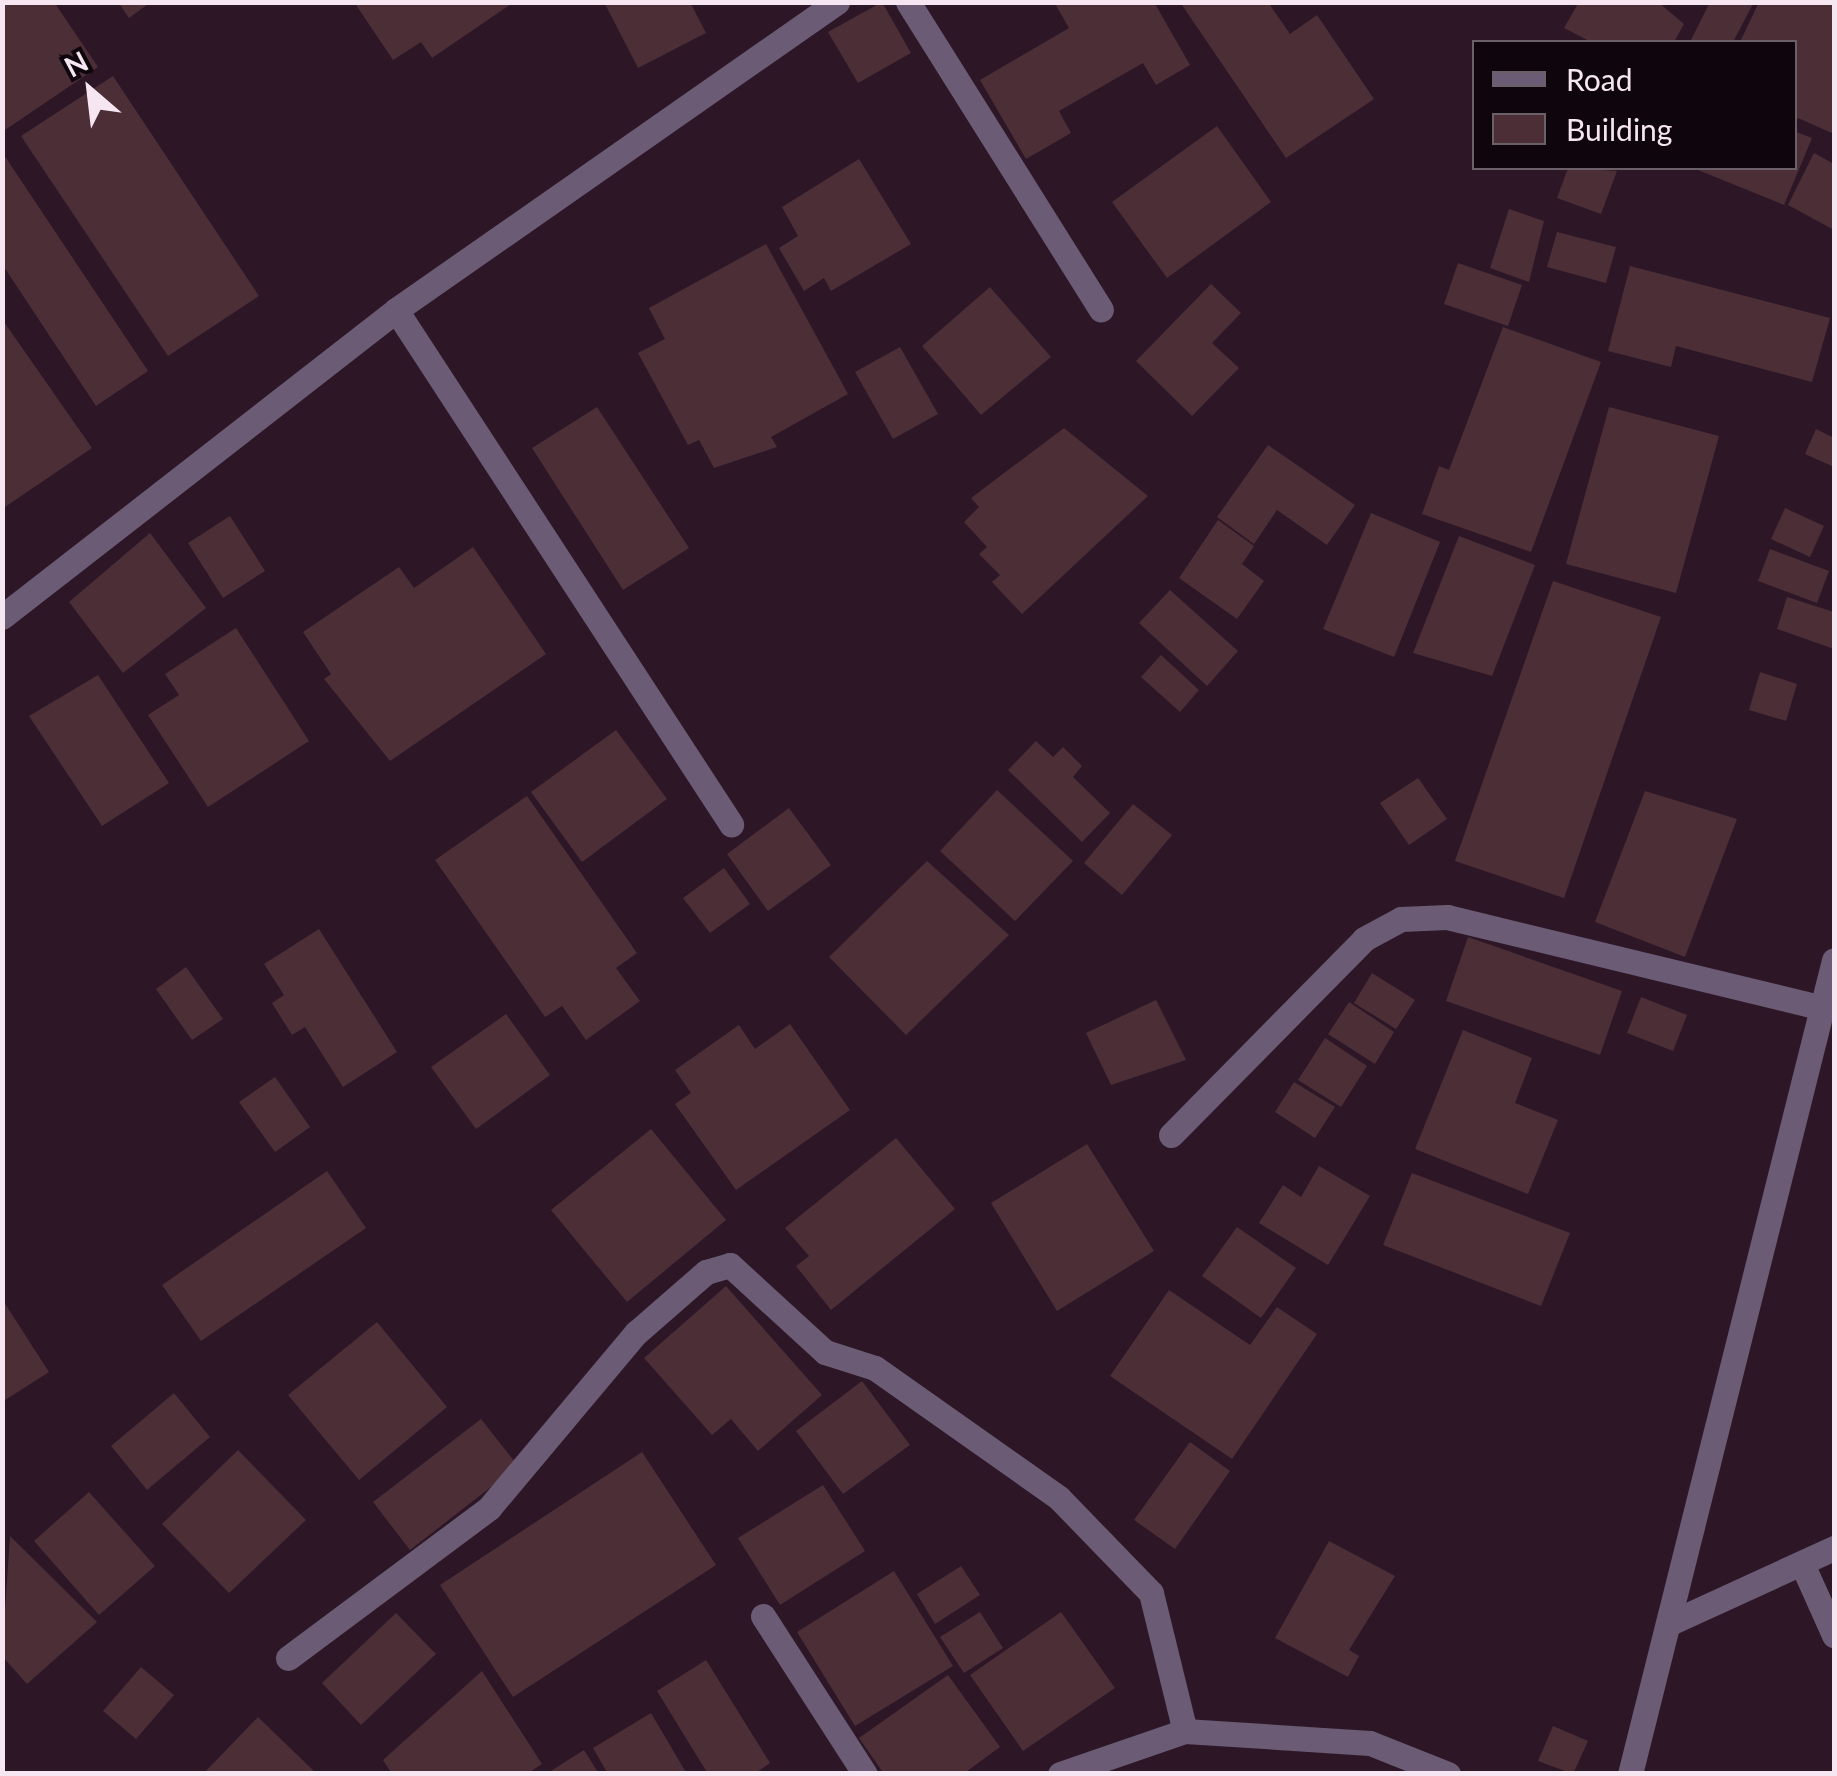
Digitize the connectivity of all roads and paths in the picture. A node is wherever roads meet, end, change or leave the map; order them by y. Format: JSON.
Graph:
{"nodes":[{"id":1,"x":837,"y":2,"type":"edge"},
{"id":2,"x":908,"y":2,"type":"edge"},
{"id":3,"x":396,"y":310,"type":"junction"},
{"id":4,"x":1101,"y":310,"type":"dead end"},
{"id":5,"x":2,"y":617,"type":"edge"},
{"id":6,"x":731,"y":824,"type":"dead end"},
{"id":7,"x":1834,"y":960,"type":"edge"},
{"id":8,"x":1828,"y":1009,"type":"junction"},
{"id":9,"x":1171,"y":1134,"type":"dead end"},
{"id":10,"x":1834,"y":1548,"type":"edge"},
{"id":11,"x":1804,"y":1566,"type":"junction"},
{"id":12,"x":763,"y":1616,"type":"dead end"},
{"id":13,"x":1668,"y":1624,"type":"junction"},
{"id":14,"x":1834,"y":1636,"type":"edge"},
{"id":15,"x":288,"y":1658,"type":"dead end"},
{"id":16,"x":1185,"y":1732,"type":"junction"},
{"id":17,"x":865,"y":1774,"type":"edge"},
{"id":18,"x":1060,"y":1774,"type":"edge"},
{"id":19,"x":1448,"y":1774,"type":"edge"},
{"id":20,"x":1630,"y":1774,"type":"edge"}],
"edges":[{"from":1,"to":3,"type":"street"},
{"from":2,"to":4,"type":"street"},
{"from":3,"to":5,"type":"street"},
{"from":3,"to":6,"type":"street"},
{"from":7,"to":8,"type":"street"},
{"from":8,"to":9,"type":"street"},
{"from":8,"to":13,"type":"street"},
{"from":10,"to":11,"type":"street"},
{"from":11,"to":13,"type":"street"},
{"from":11,"to":14,"type":"street"},
{"from":12,"to":17,"type":"street"},
{"from":13,"to":20,"type":"street"},
{"from":15,"to":16,"type":"street"},
{"from":16,"to":18,"type":"street"},
{"from":16,"to":19,"type":"street"}]}
